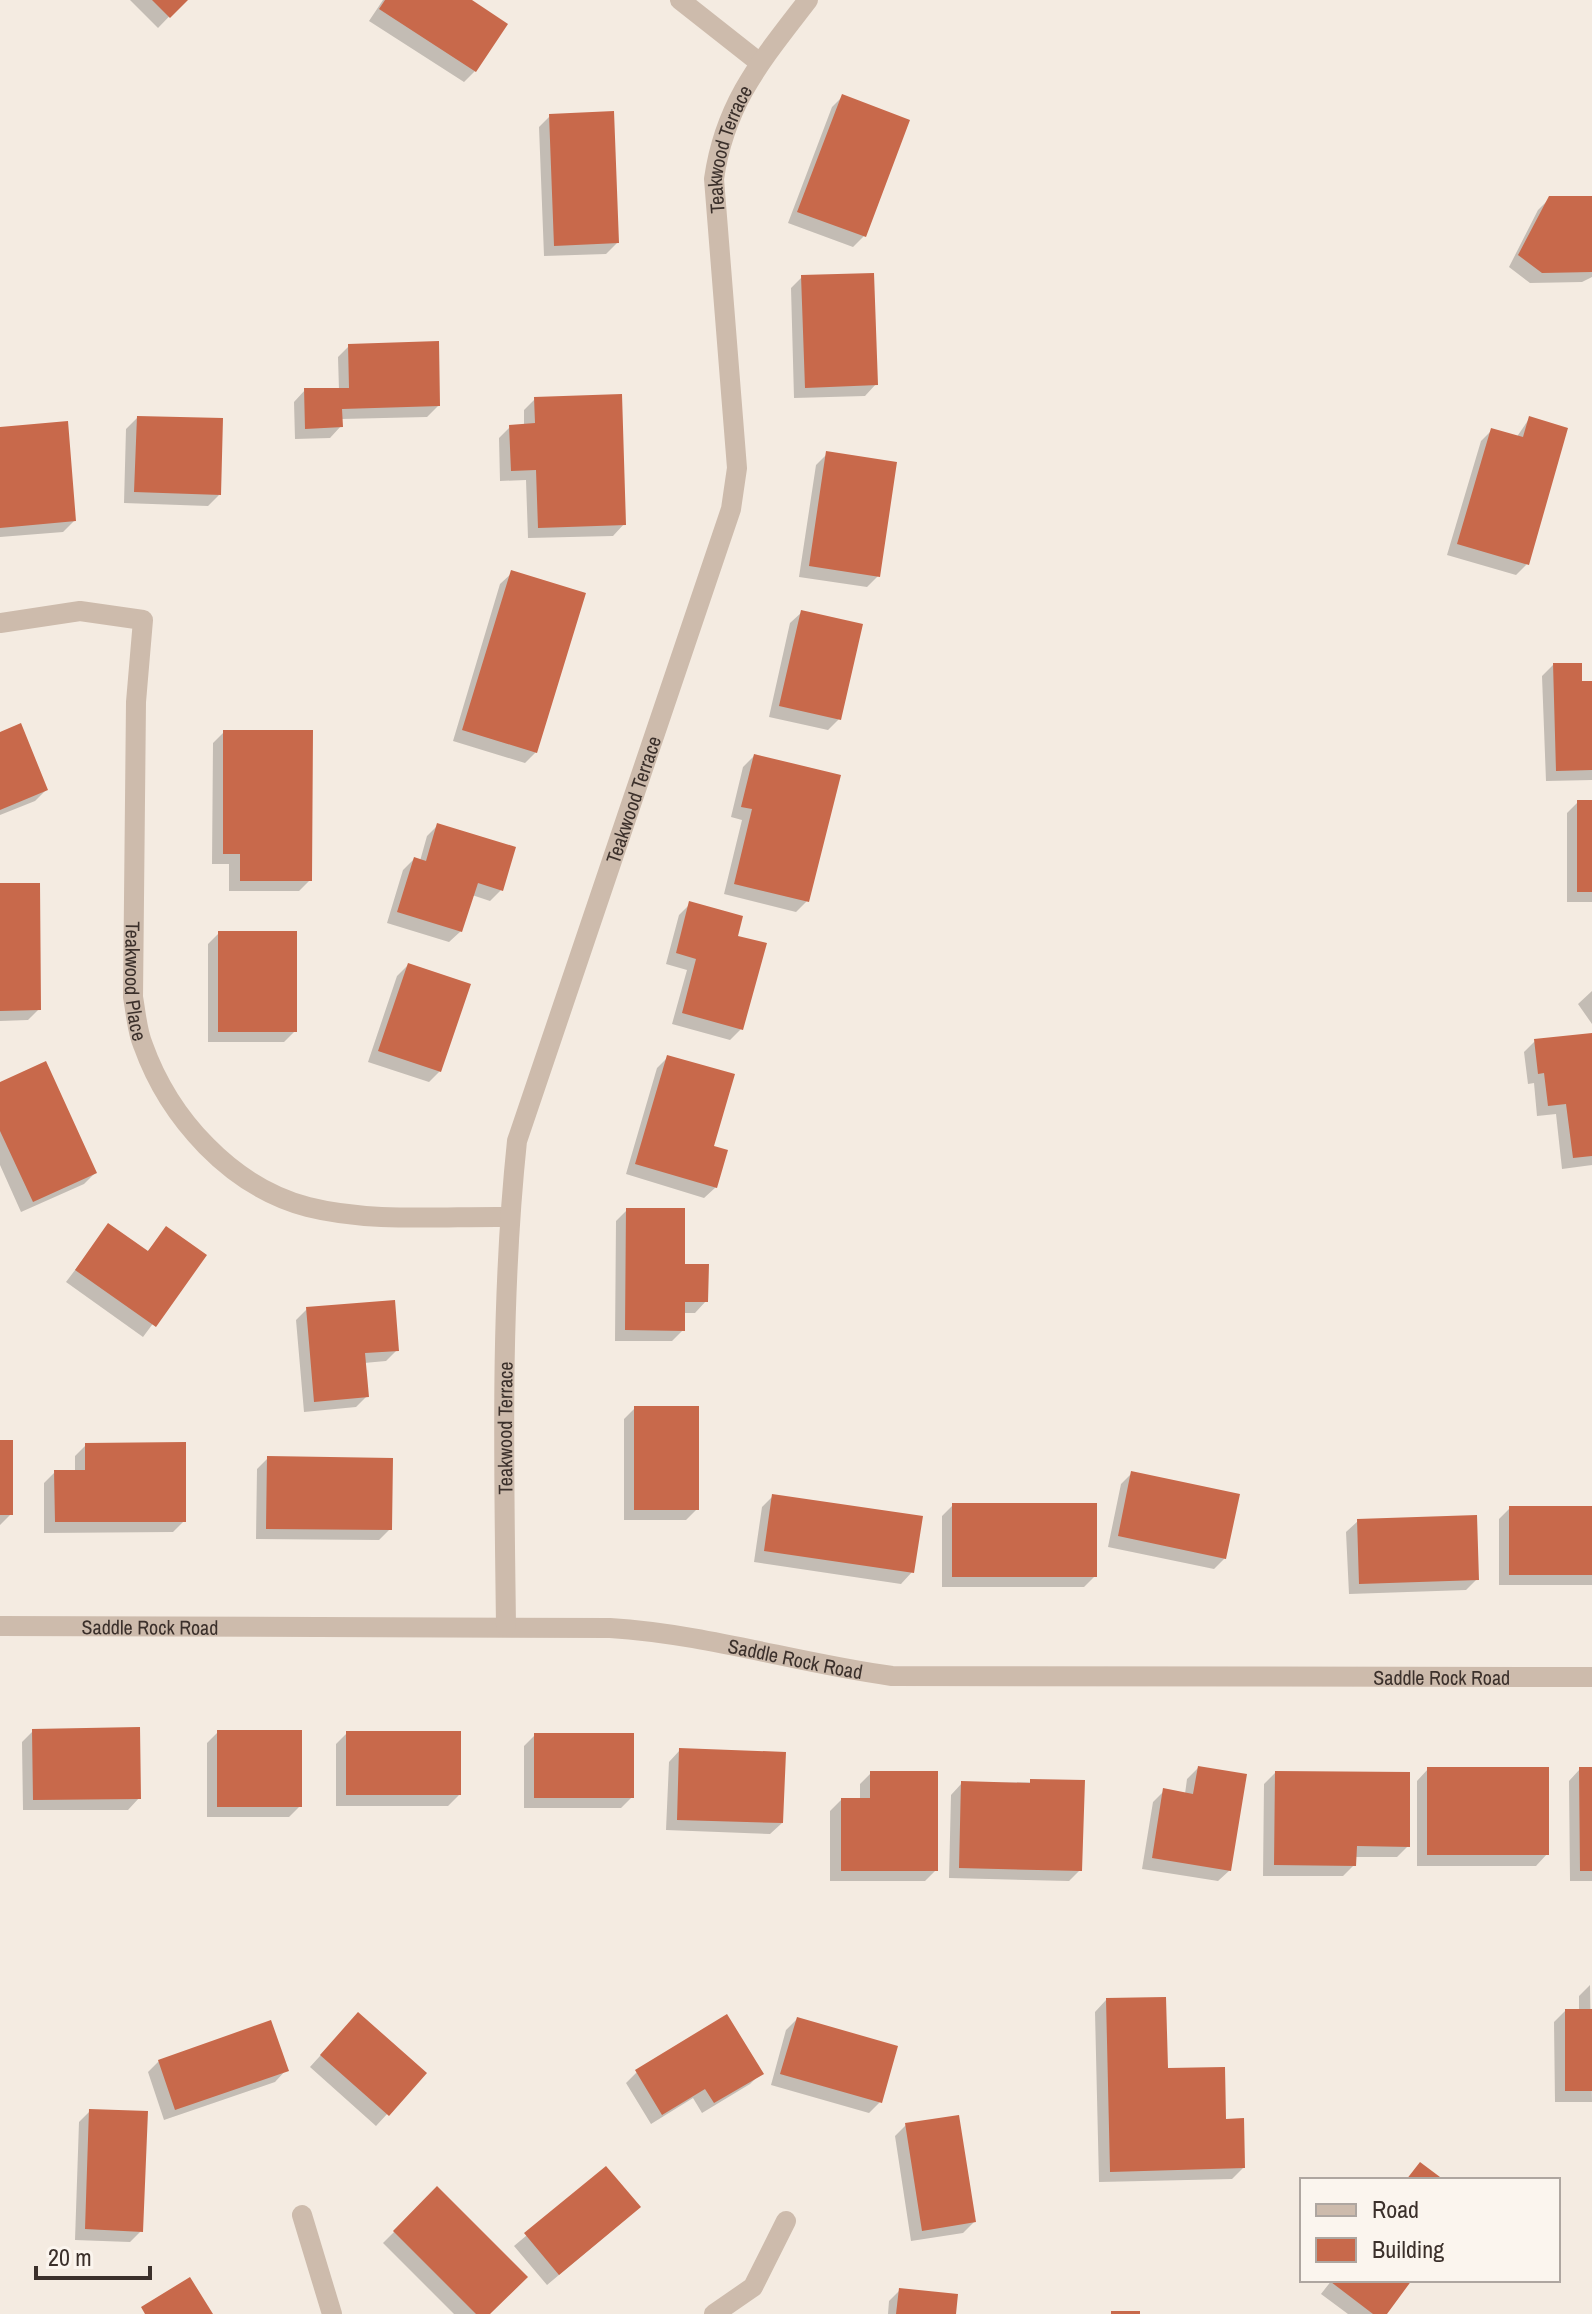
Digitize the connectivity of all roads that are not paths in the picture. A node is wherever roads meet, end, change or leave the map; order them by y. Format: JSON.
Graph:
{"nodes":[{"id":1,"x":680,"y":0,"type":"edge"},
{"id":2,"x":808,"y":0,"type":"edge"},
{"id":3,"x":760,"y":63,"type":"junction"},
{"id":4,"x":0,"y":623,"type":"edge"},
{"id":5,"x":509,"y":1217,"type":"junction"},
{"id":6,"x":0,"y":1626,"type":"edge"},
{"id":7,"x":506,"y":1626,"type":"junction"},
{"id":8,"x":1592,"y":1677,"type":"edge"},
{"id":9,"x":302,"y":2215,"type":"dead end"},
{"id":10,"x":786,"y":2221,"type":"dead end"},
{"id":11,"x":332,"y":2314,"type":"edge"},
{"id":12,"x":714,"y":2314,"type":"edge"}],
"edges":[{"from":1,"to":3,"type":"street"},
{"from":2,"to":3,"type":"street","name":"Teakwood Terrace"},
{"from":3,"to":5,"type":"street","name":"Teakwood Terrace"},
{"from":4,"to":5,"type":"street","name":"Teakwood Place"},
{"from":5,"to":7,"type":"street","name":"Teakwood Terrace"},
{"from":6,"to":7,"type":"street","name":"Saddle Rock Road"},
{"from":7,"to":8,"type":"street","name":"Saddle Rock Road"},
{"from":9,"to":11,"type":"street"},
{"from":10,"to":12,"type":"street"}]}
